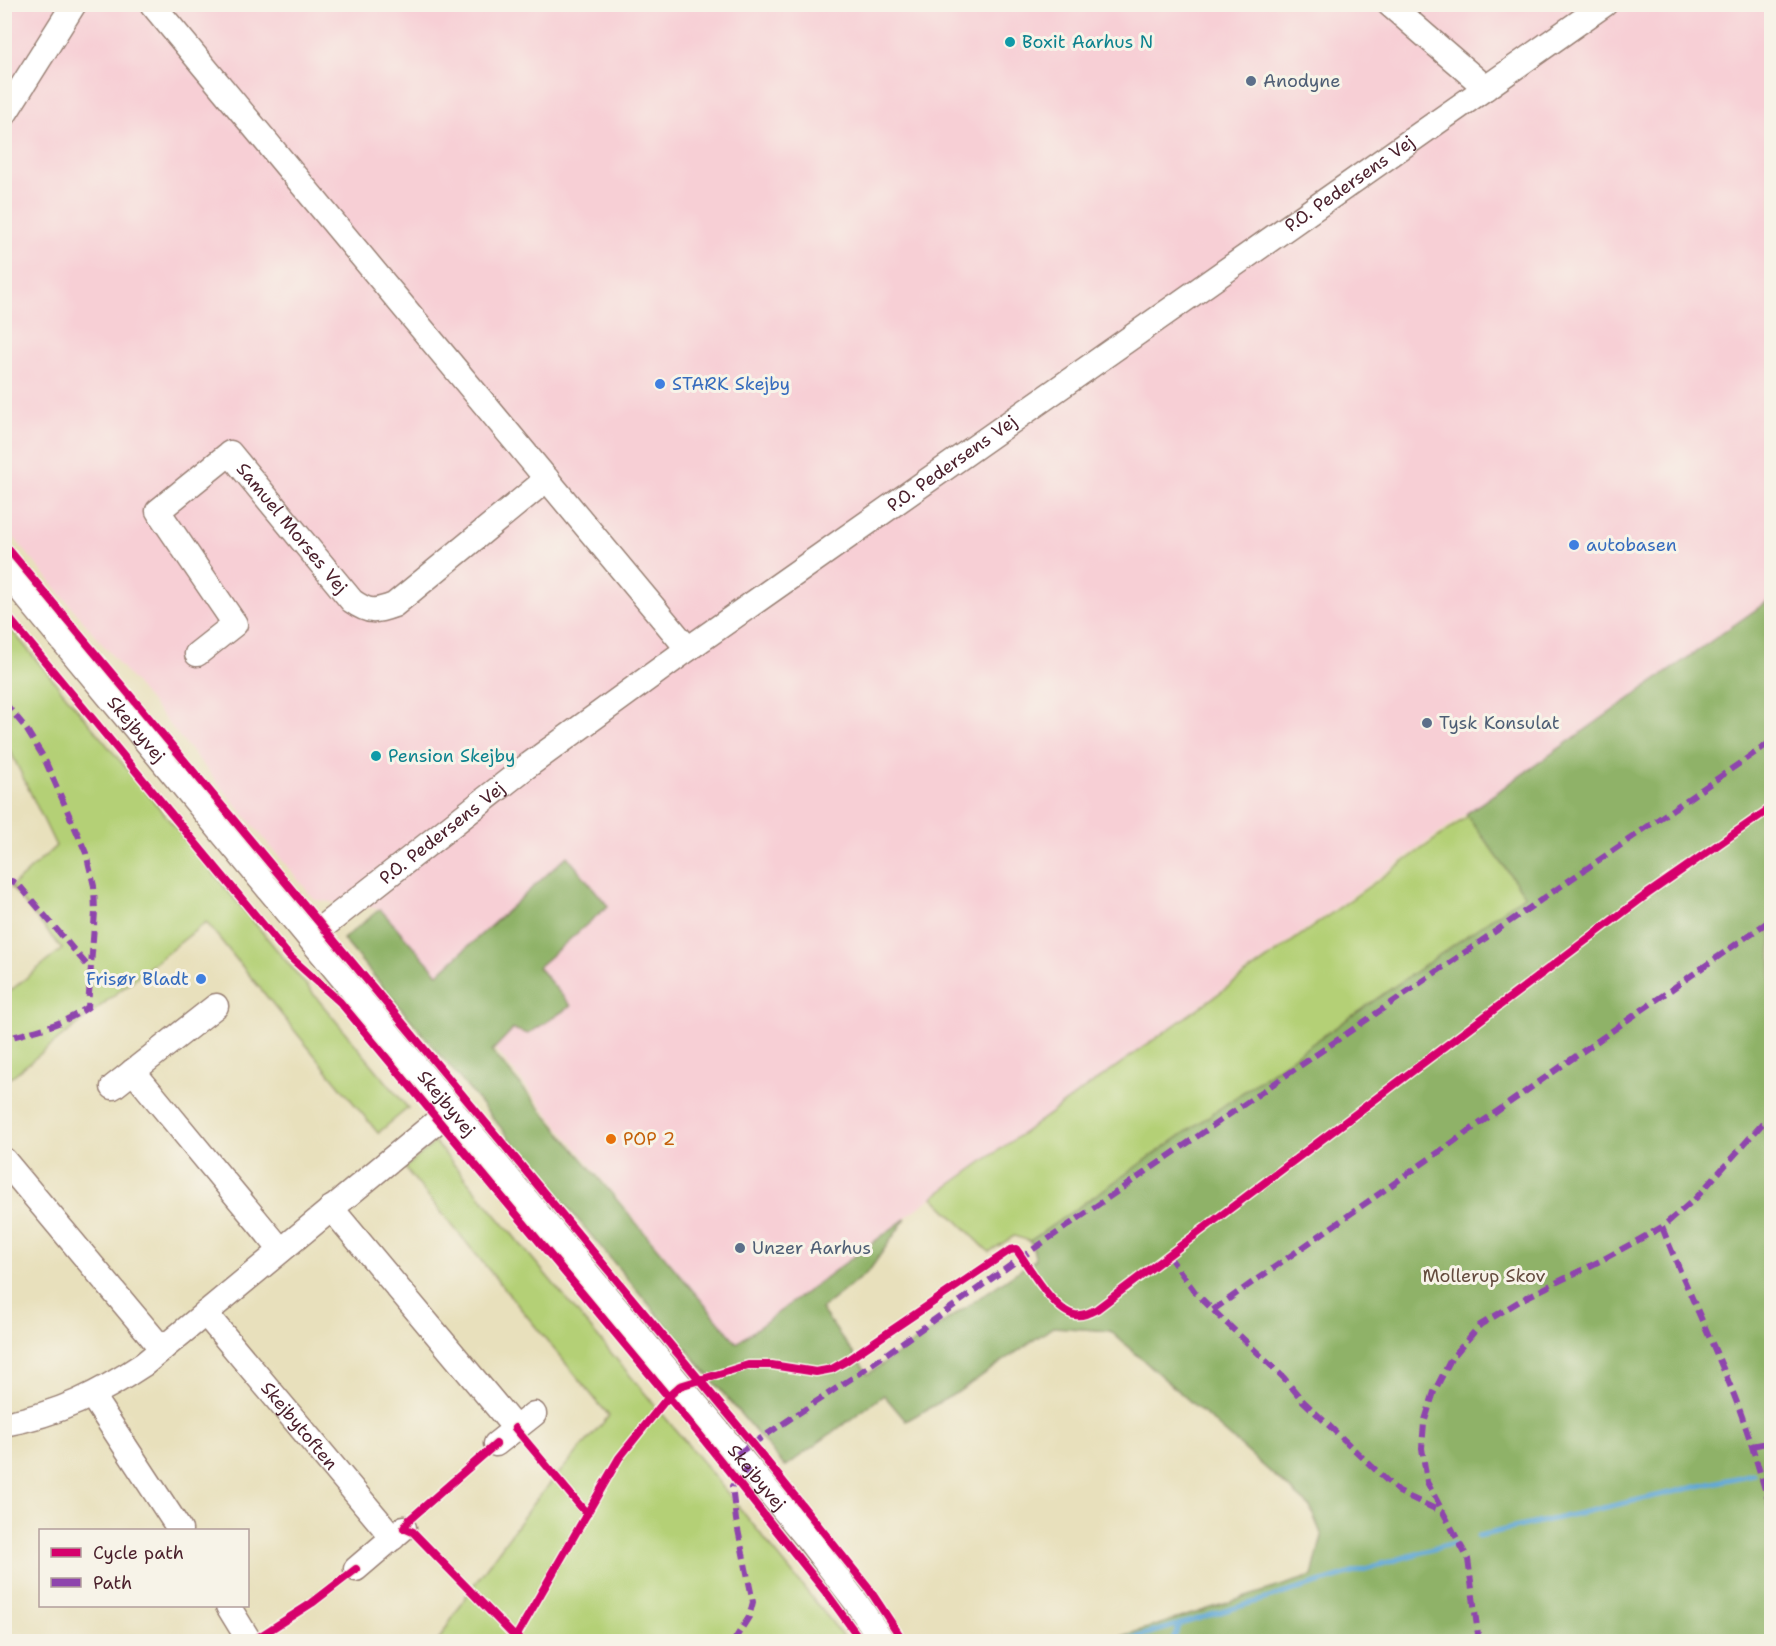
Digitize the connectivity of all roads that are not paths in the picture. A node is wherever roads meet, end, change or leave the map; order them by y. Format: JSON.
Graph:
{"nodes":[{"id":1,"x":74,"y":4,"type":"edge"},
{"id":2,"x":152,"y":4,"type":"edge"},
{"id":3,"x":1389,"y":4,"type":"edge"},
{"id":4,"x":1605,"y":4,"type":"edge"},
{"id":5,"x":1486,"y":88,"type":"junction"},
{"id":6,"x":4,"y":115,"type":"edge"},
{"id":7,"x":547,"y":479,"type":"junction"},
{"id":8,"x":4,"y":570,"type":"edge"},
{"id":9,"x":688,"y":649,"type":"junction"},
{"id":10,"x":197,"y":654,"type":"dead end"},
{"id":11,"x":310,"y":938,"type":"junction"},
{"id":12,"x":216,"y":1006,"type":"dead end"},
{"id":13,"x":133,"y":1071,"type":"junction"},
{"id":14,"x":113,"y":1087,"type":"dead end"},
{"id":15,"x":452,"y":1109,"type":"junction"},
{"id":16,"x":4,"y":1160,"type":"edge"},
{"id":17,"x":331,"y":1208,"type":"junction"},
{"id":18,"x":281,"y":1250,"type":"junction"},
{"id":19,"x":205,"y":1313,"type":"junction"},
{"id":20,"x":162,"y":1349,"type":"junction"},
{"id":21,"x":92,"y":1396,"type":"junction"},
{"id":22,"x":534,"y":1413,"type":"dead end"},
{"id":23,"x":4,"y":1424,"type":"edge"},
{"id":24,"x":515,"y":1428,"type":"junction"},
{"id":25,"x":496,"y":1444,"type":"dead end"},
{"id":26,"x":179,"y":1529,"type":"edge"},
{"id":27,"x":356,"y":1569,"type":"dead end"},
{"id":28,"x":229,"y":1607,"type":"edge"},
{"id":29,"x":250,"y":1641,"type":"edge"},
{"id":30,"x":883,"y":1641,"type":"edge"}],
"edges":[{"from":1,"to":6,"type":"street"},
{"from":2,"to":7,"type":"street"},
{"from":3,"to":5,"type":"street"},
{"from":4,"to":5,"type":"street","name":"P.O. Pedersens Vej"},
{"from":5,"to":9,"type":"street","name":"P.O. Pedersens Vej"},
{"from":7,"to":9,"type":"street"},
{"from":7,"to":10,"type":"street","name":"Samuel Morses Vej"},
{"from":8,"to":11,"type":"street","name":"Skejbyvej"},
{"from":9,"to":11,"type":"street","name":"P.O. Pedersens Vej"},
{"from":11,"to":15,"type":"street","name":"Skejbyvej"},
{"from":12,"to":13,"type":"street"},
{"from":13,"to":14,"type":"street"},
{"from":13,"to":18,"type":"street"},
{"from":15,"to":17,"type":"street"},
{"from":15,"to":30,"type":"street","name":"Skejbyvej"},
{"from":16,"to":20,"type":"street"},
{"from":17,"to":18,"type":"street"},
{"from":17,"to":24,"type":"street"},
{"from":18,"to":19,"type":"street"},
{"from":19,"to":20,"type":"street"},
{"from":19,"to":27,"type":"street","name":"Skejbytoften"},
{"from":20,"to":21,"type":"street"},
{"from":21,"to":23,"type":"street"},
{"from":21,"to":26,"type":"street"},
{"from":22,"to":24,"type":"street"},
{"from":24,"to":25,"type":"street"},
{"from":28,"to":29,"type":"street"}]}
